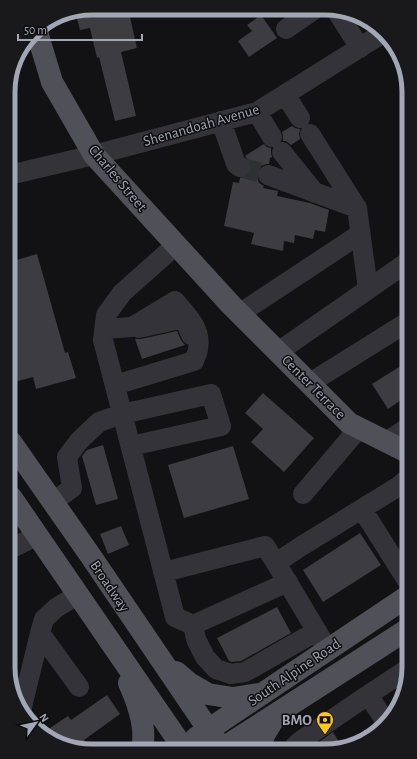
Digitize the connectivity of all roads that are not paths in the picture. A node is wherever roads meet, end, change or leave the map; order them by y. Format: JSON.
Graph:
{"nodes":[{"id":1,"x":306,"y":15,"type":"edge"},
{"id":2,"x":340,"y":16,"type":"edge"},
{"id":3,"x":286,"y":29,"type":"dead end"},
{"id":4,"x":378,"y":36,"type":"edge"},
{"id":5,"x":38,"y":37,"type":"edge"},
{"id":6,"x":360,"y":48,"type":"junction"},
{"id":7,"x":285,"y":94,"type":"junction"},
{"id":8,"x":257,"y":112,"type":"junction"},
{"id":9,"x":221,"y":121,"type":"junction"},
{"id":10,"x":94,"y":155,"type":"junction"},
{"id":11,"x":240,"y":167,"type":"dead end"},
{"id":12,"x":15,"y":174,"type":"edge"},
{"id":13,"x":268,"y":175,"type":"tunnel mouth"},
{"id":14,"x":315,"y":193,"type":"junction"},
{"id":15,"x":357,"y":208,"type":"junction"},
{"id":16,"x":360,"y":234,"type":"junction"},
{"id":17,"x":176,"y":245,"type":"junction"},
{"id":18,"x":402,"y":266,"type":"edge"},
{"id":19,"x":368,"y":289,"type":"junction"},
{"id":20,"x":236,"y":310,"type":"junction"},
{"id":21,"x":402,"y":326,"type":"edge"},
{"id":22,"x":105,"y":329,"type":"junction"},
{"id":23,"x":278,"y":352,"type":"junction"},
{"id":24,"x":310,"y":384,"type":"junction"},
{"id":25,"x":115,"y":385,"type":"junction"},
{"id":26,"x":122,"y":414,"type":"junction"},
{"id":27,"x":359,"y":428,"type":"junction"},
{"id":28,"x":402,"y":431,"type":"edge"},
{"id":29,"x":386,"y":442,"type":"junction"},
{"id":30,"x":131,"y":446,"type":"junction"},
{"id":31,"x":15,"y":448,"type":"edge"},
{"id":32,"x":402,"y":450,"type":"edge"},
{"id":33,"x":402,"y":483,"type":"edge"},
{"id":34,"x":303,"y":494,"type":"dead end"},
{"id":35,"x":15,"y":502,"type":"edge"},
{"id":36,"x":52,"y":502,"type":"junction"},
{"id":37,"x":362,"y":509,"type":"junction"},
{"id":38,"x":38,"y":534,"type":"junction"},
{"id":39,"x":15,"y":546,"type":"edge"},
{"id":40,"x":276,"y":563,"type":"junction"},
{"id":41,"x":164,"y":572,"type":"junction"},
{"id":42,"x":402,"y":572,"type":"edge"},
{"id":43,"x":288,"y":582,"type":"junction"},
{"id":44,"x":79,"y":595,"type":"junction"},
{"id":45,"x":402,"y":600,"type":"edge"},
{"id":46,"x":192,"y":624,"type":"junction"},
{"id":47,"x":317,"y":631,"type":"junction"},
{"id":48,"x":40,"y":633,"type":"junction"},
{"id":49,"x":402,"y":633,"type":"edge"},
{"id":50,"x":113,"y":645,"type":"junction"},
{"id":51,"x":328,"y":650,"type":"junction"},
{"id":52,"x":160,"y":659,"type":"junction"},
{"id":53,"x":402,"y":673,"type":"edge"},
{"id":54,"x":79,"y":687,"type":"dead end"},
{"id":55,"x":263,"y":694,"type":"junction"},
{"id":56,"x":368,"y":695,"type":"junction"},
{"id":57,"x":23,"y":701,"type":"edge"},
{"id":58,"x":276,"y":714,"type":"junction"},
{"id":59,"x":383,"y":717,"type":"edge"},
{"id":60,"x":208,"y":730,"type":"junction"},
{"id":61,"x":143,"y":744,"type":"edge"},
{"id":62,"x":179,"y":744,"type":"edge"},
{"id":63,"x":188,"y":744,"type":"edge"},
{"id":64,"x":219,"y":744,"type":"edge"},
{"id":65,"x":228,"y":744,"type":"edge"},
{"id":66,"x":261,"y":744,"type":"edge"},
{"id":67,"x":297,"y":744,"type":"edge"}],
"edges":[{"from":1,"to":3,"type":"street"},
{"from":2,"to":6,"type":"street"},
{"from":4,"to":6,"type":"street","name":"Shenandoah Avenue"},
{"from":5,"to":10,"type":"main road","name":"Charles Street"},
{"from":6,"to":7,"type":"street","name":"Shenandoah Avenue"},
{"from":7,"to":8,"type":"street","name":"Shenandoah Avenue"},
{"from":7,"to":15,"type":"street"},
{"from":8,"to":9,"type":"street","name":"Shenandoah Avenue"},
{"from":8,"to":14,"type":"street"},
{"from":9,"to":10,"type":"street","name":"Shenandoah Avenue"},
{"from":9,"to":11,"type":"street"},
{"from":10,"to":12,"type":"street","name":"Shenandoah Avenue"},
{"from":10,"to":17,"type":"main road","name":"Charles Street"},
{"from":13,"to":14,"type":"street"},
{"from":14,"to":15,"type":"street"},
{"from":15,"to":16,"type":"street"},
{"from":16,"to":19,"type":"street"},
{"from":16,"to":20,"type":"street"},
{"from":17,"to":20,"type":"main road","name":"Charles Street"},
{"from":17,"to":22,"type":"street"},
{"from":18,"to":19,"type":"street"},
{"from":19,"to":23,"type":"street"},
{"from":20,"to":23,"type":"main road","name":"Center Terrace"},
{"from":21,"to":24,"type":"street"},
{"from":22,"to":25,"type":"street"},
{"from":22,"to":25,"type":"street"},
{"from":23,"to":24,"type":"main road","name":"Center Terrace"},
{"from":24,"to":27,"type":"main road","name":"Center Terrace"},
{"from":25,"to":26,"type":"street"},
{"from":26,"to":30,"type":"street"},
{"from":26,"to":30,"type":"street"},
{"from":26,"to":36,"type":"street"},
{"from":27,"to":29,"type":"main road","name":"Center Terrace"},
{"from":27,"to":34,"type":"street"},
{"from":28,"to":29,"type":"street"},
{"from":29,"to":32,"type":"main road","name":"Center Terrace"},
{"from":30,"to":41,"type":"street"},
{"from":31,"to":36,"type":"main road","name":"Broadway"},
{"from":33,"to":37,"type":"street"},
{"from":35,"to":38,"type":"main road","name":"Broadway"},
{"from":36,"to":52,"type":"main road","name":"Broadway"},
{"from":37,"to":40,"type":"street"},
{"from":37,"to":42,"type":"street"},
{"from":38,"to":39,"type":"street"},
{"from":38,"to":44,"type":"main road","name":"Broadway"},
{"from":40,"to":41,"type":"street"},
{"from":40,"to":43,"type":"street"},
{"from":41,"to":46,"type":"street"},
{"from":43,"to":46,"type":"street"},
{"from":43,"to":47,"type":"street"},
{"from":44,"to":48,"type":"street"},
{"from":44,"to":50,"type":"main road","name":"Broadway"},
{"from":45,"to":51,"type":"main road","name":"South Alpine Road"},
{"from":46,"to":47,"type":"street"},
{"from":47,"to":51,"type":"street"},
{"from":48,"to":54,"type":"street"},
{"from":48,"to":57,"type":"street"},
{"from":49,"to":58,"type":"main road","name":"South Alpine Road"},
{"from":50,"to":61,"type":"main road"},
{"from":50,"to":62,"type":"main road","name":"Broadway"},
{"from":51,"to":55,"type":"main road","name":"South Alpine Road"},
{"from":52,"to":55,"type":"main road"},
{"from":52,"to":60,"type":"main road","name":"Broadway"},
{"from":53,"to":56,"type":"street"},
{"from":55,"to":60,"type":"main road","name":"South Alpine Road"},
{"from":56,"to":59,"type":"street"},
{"from":56,"to":67,"type":"street"},
{"from":58,"to":65,"type":"main road","name":"South Alpine Road"},
{"from":58,"to":66,"type":"main road"},
{"from":60,"to":63,"type":"main road","name":"South Alpine Road"},
{"from":60,"to":64,"type":"main road","name":"Broadway"}]}
